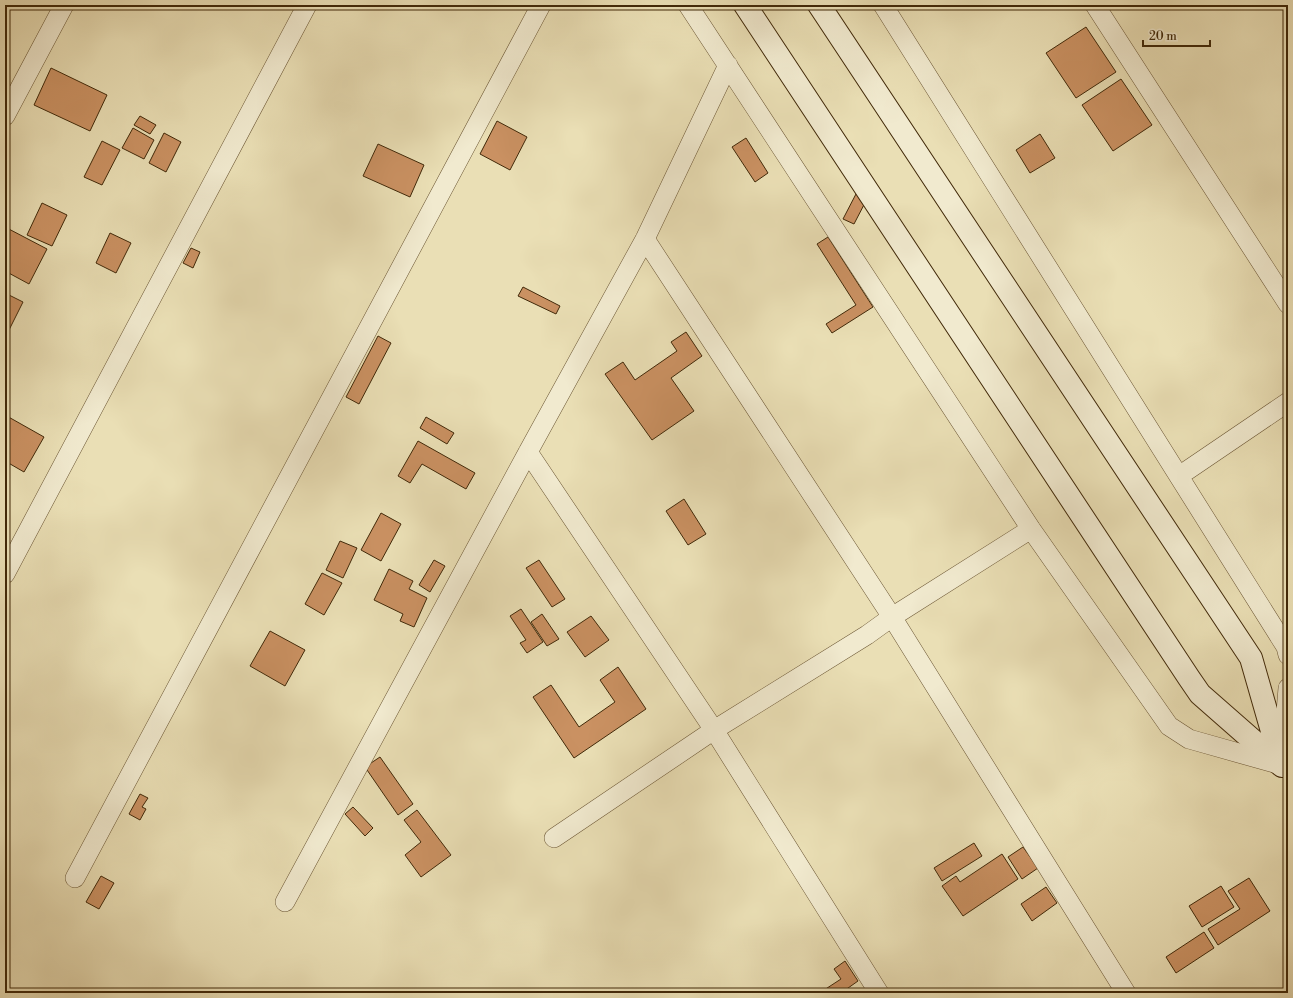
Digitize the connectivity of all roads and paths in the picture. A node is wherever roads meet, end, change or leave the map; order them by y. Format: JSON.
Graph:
{"nodes":[{"id":1,"x":64,"y":5,"type":"edge"},
{"id":2,"x":307,"y":5,"type":"edge"},
{"id":3,"x":541,"y":5,"type":"edge"},
{"id":4,"x":688,"y":5,"type":"edge"},
{"id":5,"x":745,"y":5,"type":"edge"},
{"id":6,"x":819,"y":5,"type":"edge"},
{"id":7,"x":883,"y":5,"type":"edge"},
{"id":8,"x":1095,"y":5,"type":"edge"},
{"id":9,"x":728,"y":65,"type":"junction"},
{"id":10,"x":5,"y":116,"type":"edge"},
{"id":11,"x":645,"y":239,"type":"junction"},
{"id":12,"x":1288,"y":304,"type":"edge"},
{"id":13,"x":1288,"y":402,"type":"edge"},
{"id":14,"x":528,"y":452,"type":"junction"},
{"id":15,"x":1179,"y":476,"type":"junction"},
{"id":16,"x":1031,"y":529,"type":"junction"},
{"id":17,"x":5,"y":574,"type":"edge"},
{"id":18,"x":892,"y":617,"type":"junction"},
{"id":19,"x":1288,"y":655,"type":"edge"},
{"id":20,"x":1288,"y":688,"type":"edge"},
{"id":21,"x":714,"y":730,"type":"junction"},
{"id":22,"x":1285,"y":770,"type":"edge"},
{"id":23,"x":554,"y":838,"type":"dead end"},
{"id":24,"x":75,"y":878,"type":"dead end"},
{"id":25,"x":285,"y":902,"type":"dead end"},
{"id":26,"x":879,"y":993,"type":"edge"},
{"id":27,"x":1126,"y":993,"type":"edge"}],
"edges":[{"from":1,"to":10,"type":"street"},
{"from":2,"to":17,"type":"street"},
{"from":3,"to":24,"type":"street"},
{"from":4,"to":9,"type":"street"},
{"from":5,"to":22,"type":"street"},
{"from":6,"to":22,"type":"street"},
{"from":7,"to":15,"type":"street"},
{"from":8,"to":12,"type":"street"},
{"from":9,"to":11,"type":"street"},
{"from":9,"to":16,"type":"street"},
{"from":11,"to":14,"type":"street"},
{"from":11,"to":18,"type":"street"},
{"from":13,"to":15,"type":"street"},
{"from":14,"to":21,"type":"street"},
{"from":14,"to":25,"type":"street"},
{"from":15,"to":19,"type":"street"},
{"from":16,"to":18,"type":"street"},
{"from":16,"to":22,"type":"street"},
{"from":18,"to":21,"type":"street"},
{"from":18,"to":27,"type":"street"},
{"from":20,"to":22,"type":"street"},
{"from":21,"to":23,"type":"street"},
{"from":21,"to":26,"type":"street"}]}
